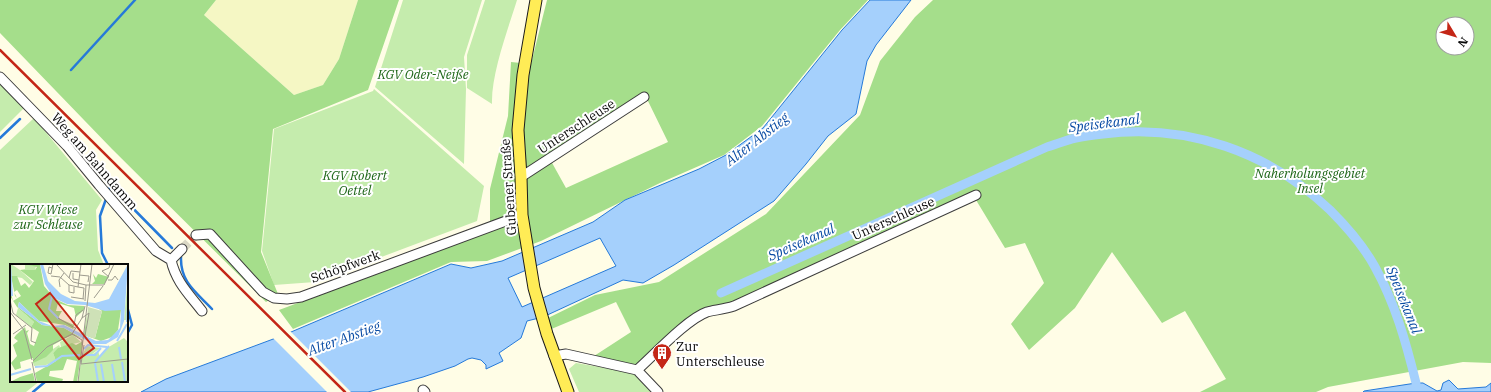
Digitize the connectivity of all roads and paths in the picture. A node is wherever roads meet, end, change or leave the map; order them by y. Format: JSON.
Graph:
{"nodes":[{"id":1,"x":536,"y":0,"type":"edge"},
{"id":2,"x":0,"y":77,"type":"edge"},
{"id":3,"x":644,"y":97,"type":"dead end"},
{"id":4,"x":521,"y":177,"type":"junction"},
{"id":5,"x":976,"y":195,"type":"dead end"},
{"id":6,"x":522,"y":215,"type":"junction"},
{"id":7,"x":196,"y":235,"type":"dead end"},
{"id":8,"x":182,"y":248,"type":"tunnel mouth"},
{"id":9,"x":171,"y":260,"type":"junction"},
{"id":10,"x":202,"y":311,"type":"dead end"},
{"id":11,"x":554,"y":356,"type":"junction"},
{"id":12,"x":637,"y":370,"type":"junction"},
{"id":13,"x":568,"y":392,"type":"edge"},
{"id":14,"x":658,"y":392,"type":"edge"}],
"edges":[{"from":1,"to":4,"type":"main road","name":"Gubener Straße"},
{"from":2,"to":9,"type":"street","name":"Weg am Bahndamm"},
{"from":3,"to":4,"type":"street","name":"Unterschleuse"},
{"from":4,"to":6,"type":"main road","name":"Gubener Straße"},
{"from":5,"to":12,"type":"street","name":"Unterschleuse"},
{"from":6,"to":7,"type":"street","name":"Schöpfwerk"},
{"from":6,"to":11,"type":"main road","name":"Gubener Straße"},
{"from":8,"to":9,"type":"street"},
{"from":9,"to":10,"type":"street"},
{"from":11,"to":12,"type":"street"},
{"from":11,"to":13,"type":"main road","name":"Gubener Straße"},
{"from":12,"to":14,"type":"street"}]}
